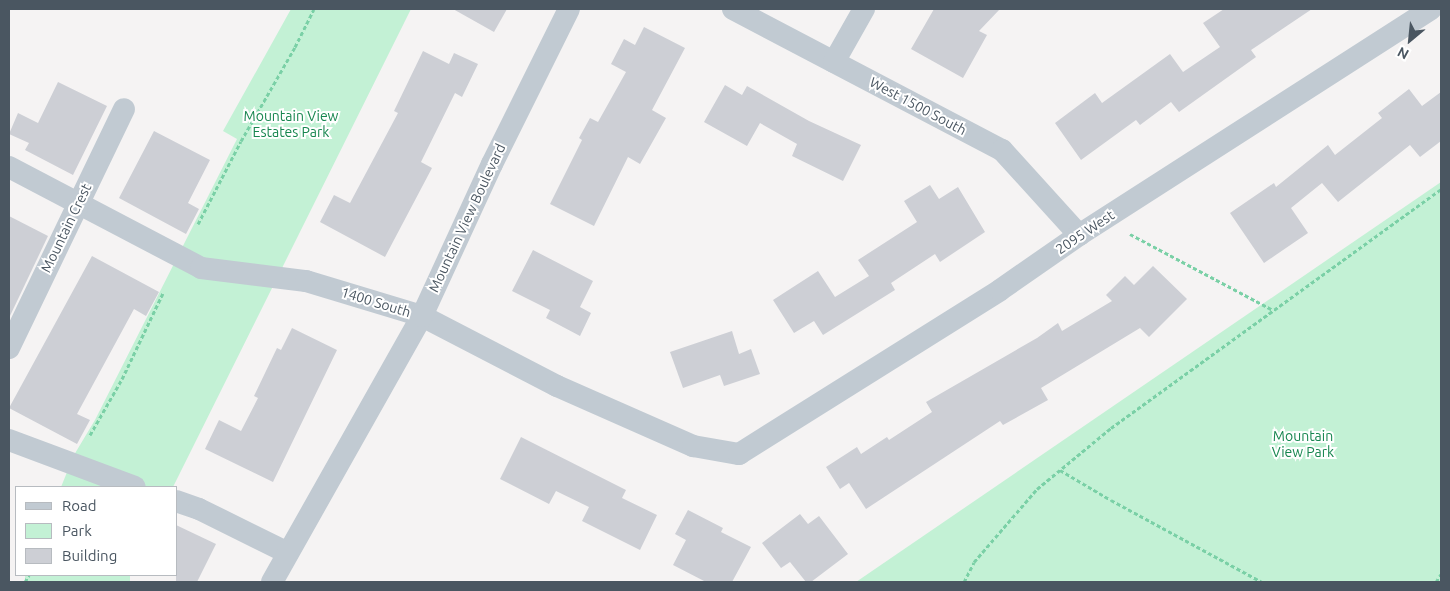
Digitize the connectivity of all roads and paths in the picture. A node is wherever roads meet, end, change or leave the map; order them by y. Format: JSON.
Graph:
{"nodes":[{"id":1,"x":314,"y":9,"type":"edge"},
{"id":2,"x":569,"y":9,"type":"edge"},
{"id":3,"x":733,"y":9,"type":"edge"},
{"id":4,"x":864,"y":9,"type":"edge"},
{"id":5,"x":1431,"y":9,"type":"edge"},
{"id":6,"x":834,"y":62,"type":"junction"},
{"id":7,"x":124,"y":108,"type":"dead end"},
{"id":8,"x":9,"y":167,"type":"edge"},
{"id":9,"x":1441,"y":188,"type":"edge"},
{"id":10,"x":78,"y":205,"type":"junction"},
{"id":11,"x":198,"y":224,"type":"dead end"},
{"id":12,"x":1130,"y":234,"type":"dead end"},
{"id":13,"x":1079,"y":235,"type":"junction"},
{"id":14,"x":163,"y":293,"type":"dead end"},
{"id":15,"x":1273,"y":310,"type":"junction"},
{"id":16,"x":422,"y":316,"type":"junction"},
{"id":17,"x":9,"y":348,"type":"edge"},
{"id":18,"x":90,"y":435,"type":"dead end"},
{"id":19,"x":9,"y":440,"type":"edge"},
{"id":20,"x":739,"y":454,"type":"joint"},
{"id":21,"x":1060,"y":470,"type":"junction"},
{"id":22,"x":133,"y":486,"type":"edge"},
{"id":23,"x":178,"y":502,"type":"edge"},
{"id":24,"x":288,"y":553,"type":"junction"},
{"id":25,"x":1441,"y":574,"type":"edge"},
{"id":26,"x":272,"y":582,"type":"edge"},
{"id":27,"x":964,"y":582,"type":"edge"},
{"id":28,"x":1262,"y":582,"type":"edge"},
{"id":29,"x":1436,"y":582,"type":"edge"}],
"edges":[{"from":1,"to":11,"type":"path"},
{"from":2,"to":16,"type":"street","name":"Mountain View Boulevard"},
{"from":3,"to":6,"type":"street","name":"West 1500 South"},
{"from":4,"to":6,"type":"street"},
{"from":5,"to":13,"type":"street","name":"2095 West"},
{"from":6,"to":13,"type":"street","name":"West 1500 South"},
{"from":7,"to":10,"type":"street","name":"Mountain Crest"},
{"from":8,"to":10,"type":"street","name":"1400 South"},
{"from":9,"to":15,"type":"path"},
{"from":10,"to":16,"type":"street","name":"1400 South"},
{"from":10,"to":17,"type":"street","name":"Mountain Crest"},
{"from":12,"to":15,"type":"path"},
{"from":13,"to":20,"type":"street","name":"2095 West"},
{"from":14,"to":18,"type":"path"},
{"from":15,"to":21,"type":"path"},
{"from":16,"to":20,"type":"street","name":"1400 South"},
{"from":16,"to":24,"type":"street","name":"Mountain View Boulevard"},
{"from":19,"to":22,"type":"street"},
{"from":21,"to":27,"type":"path"},
{"from":21,"to":28,"type":"path"},
{"from":23,"to":24,"type":"street"},
{"from":24,"to":26,"type":"street","name":"Mountain View Boulevard"},
{"from":25,"to":29,"type":"path"}]}
